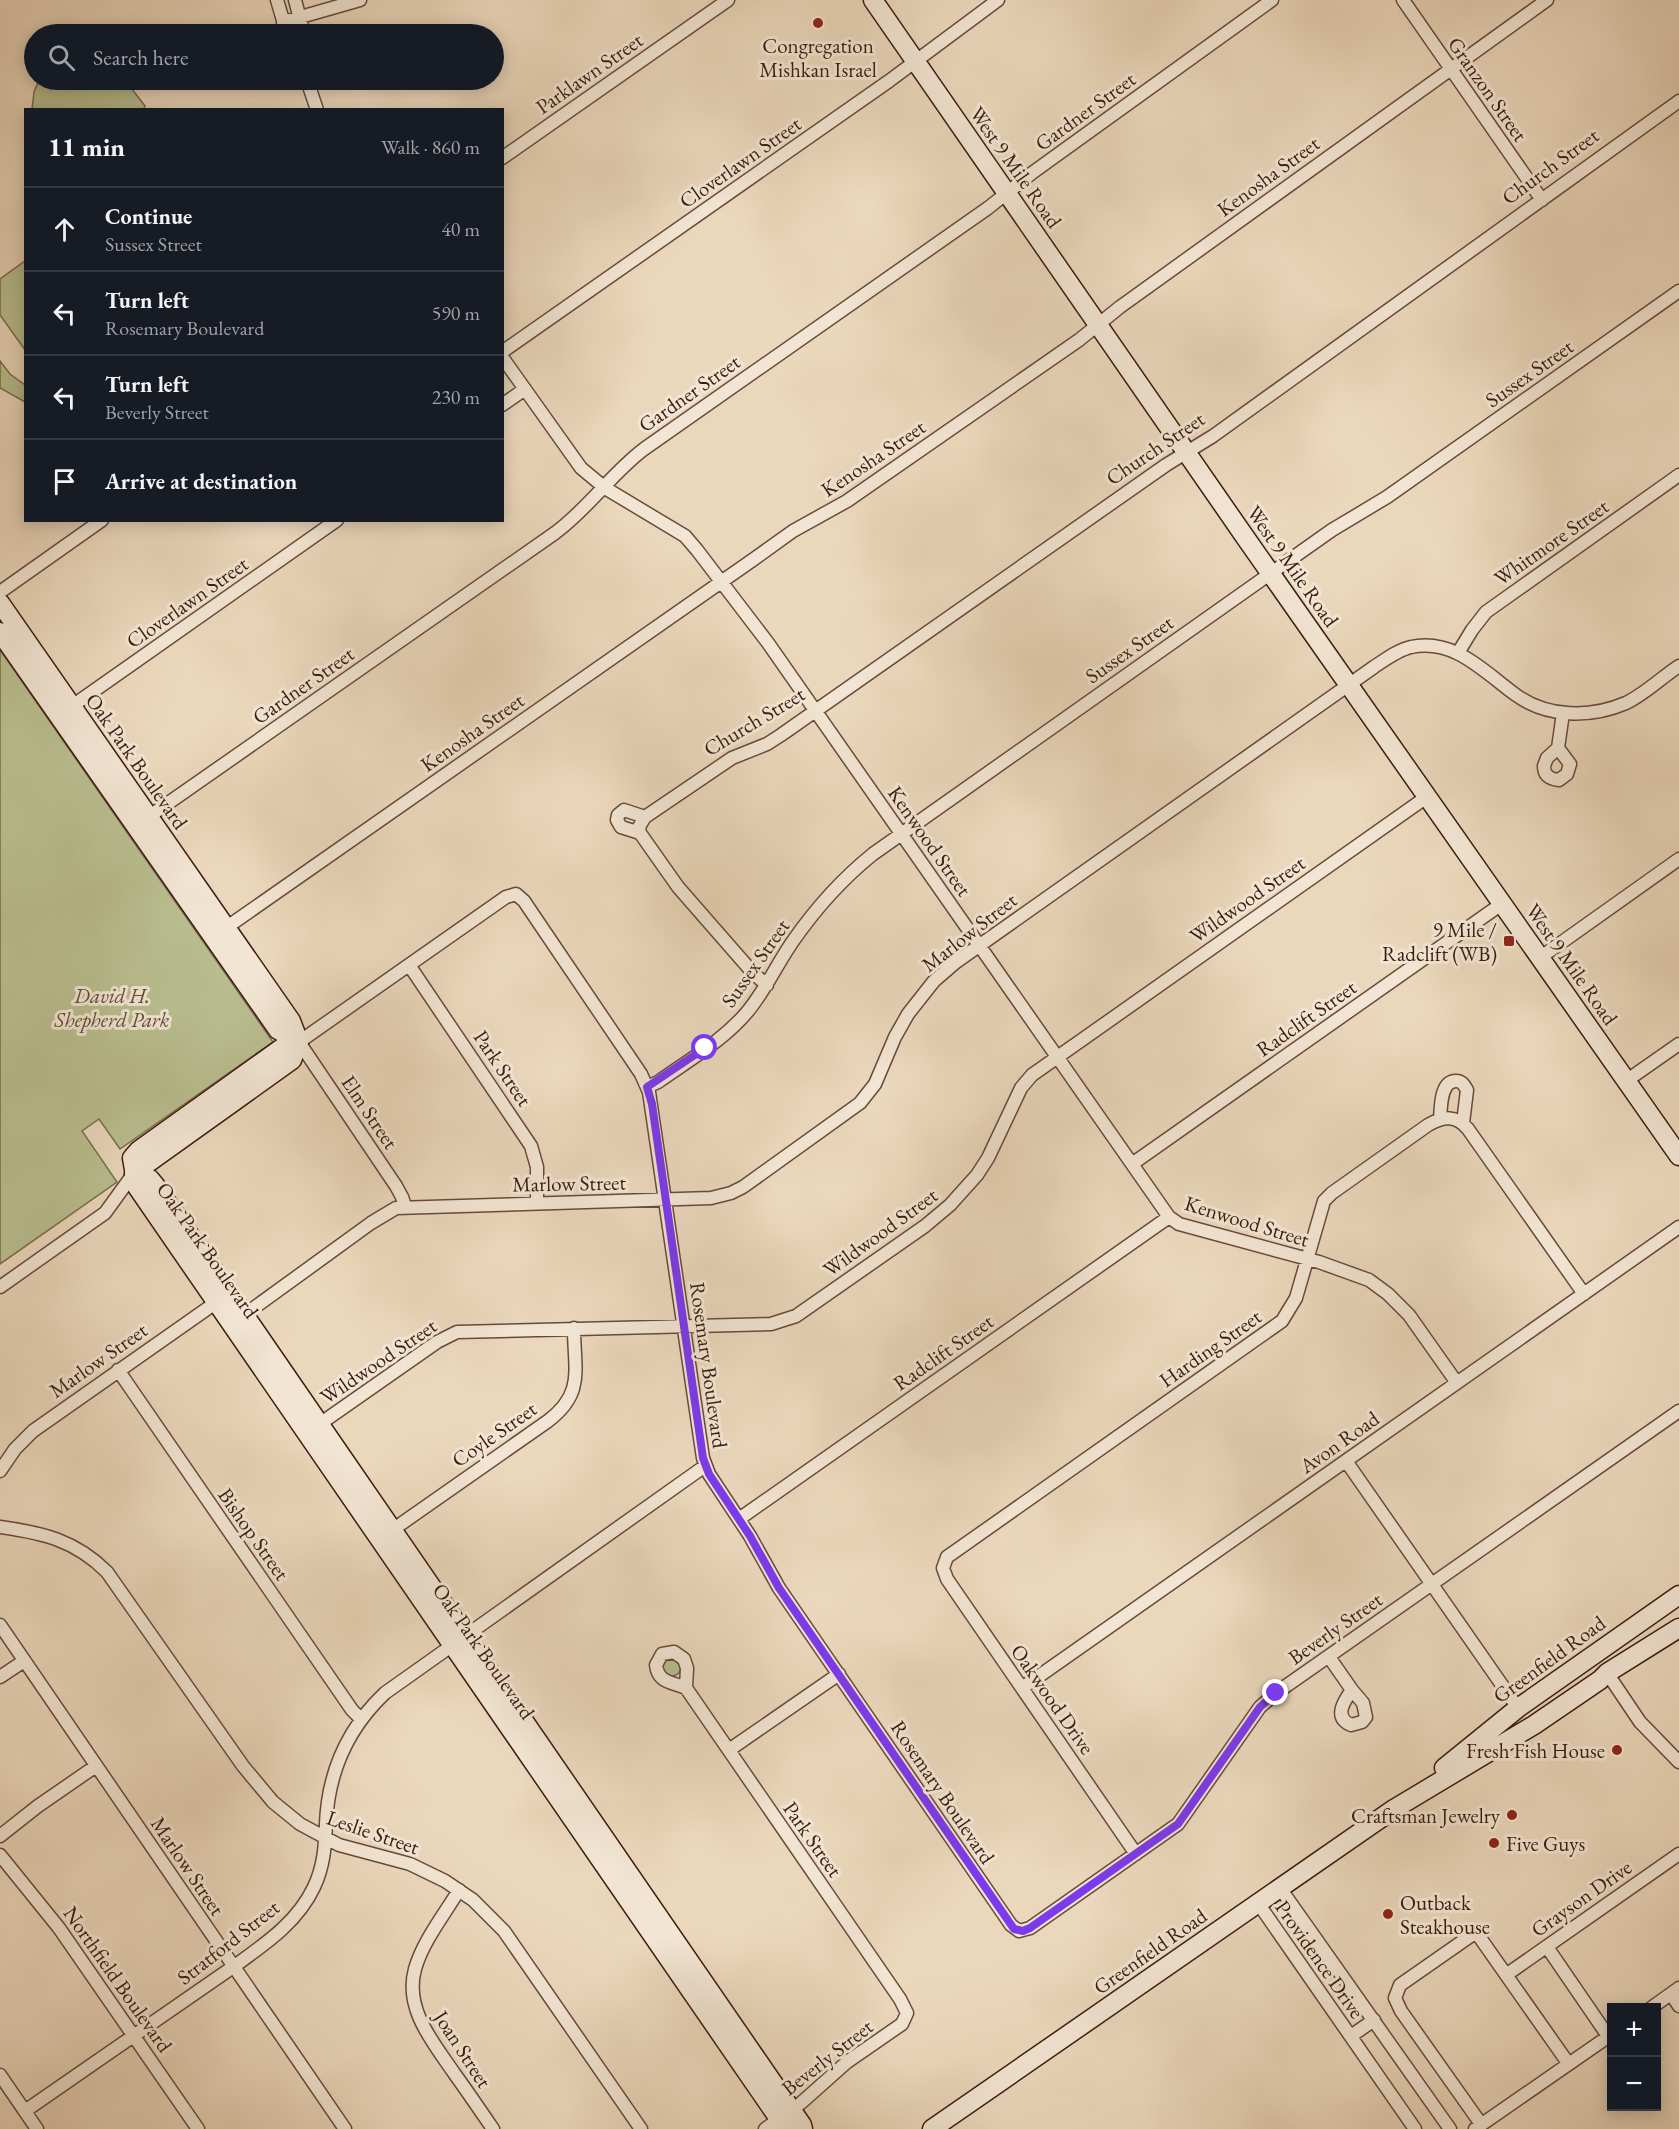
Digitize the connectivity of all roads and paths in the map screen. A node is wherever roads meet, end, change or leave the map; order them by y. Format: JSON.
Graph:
{"nodes":[{"id":1,"x":277,"y":0,"type":"edge"},
{"id":2,"x":295,"y":0,"type":"edge"},
{"id":3,"x":360,"y":0,"type":"edge"},
{"id":4,"x":728,"y":0,"type":"edge"},
{"id":5,"x":873,"y":0,"type":"edge"},
{"id":6,"x":998,"y":0,"type":"edge"},
{"id":7,"x":1272,"y":0,"type":"edge"},
{"id":8,"x":1403,"y":0,"type":"edge"},
{"id":9,"x":1547,"y":0,"type":"edge"},
{"id":10,"x":300,"y":17,"type":"junction"},
{"id":11,"x":283,"y":22,"type":"joint"},
{"id":12,"x":302,"y":24,"type":"edge"},
{"id":13,"x":915,"y":61,"type":"junction"},
{"id":14,"x":1451,"y":69,"type":"junction"},
{"id":15,"x":310,"y":90,"type":"edge"},
{"id":16,"x":1679,"y":101,"type":"edge"},
{"id":17,"x":316,"y":108,"type":"edge"},
{"id":18,"x":504,"y":157,"type":"edge"},
{"id":19,"x":1006,"y":192,"type":"junction"},
{"id":20,"x":1542,"y":200,"type":"junction"},
{"id":21,"x":1679,"y":291,"type":"edge"},
{"id":22,"x":1098,"y":324,"type":"junction"},
{"id":23,"x":504,"y":351,"type":"edge"},
{"id":24,"x":504,"y":360,"type":"edge"},
{"id":25,"x":525,"y":389,"type":"junction"},
{"id":26,"x":504,"y":404,"type":"edge"},
{"id":27,"x":1186,"y":452,"type":"junction"},
{"id":28,"x":1679,"y":475,"type":"edge"},
{"id":29,"x":604,"y":488,"type":"junction"},
{"id":30,"x":99,"y":522,"type":"edge"},
{"id":31,"x":334,"y":522,"type":"edge"},
{"id":32,"x":1271,"y":573,"type":"junction"},
{"id":33,"x":722,"y":581,"type":"junction"},
{"id":34,"x":0,"y":592,"type":"edge"},
{"id":35,"x":0,"y":603,"type":"edge"},
{"id":36,"x":0,"y":632,"type":"edge"},
{"id":37,"x":19,"y":645,"type":"junction"},
{"id":38,"x":1458,"y":653,"type":"junction"},
{"id":39,"x":1679,"y":666,"type":"edge"},
{"id":40,"x":1349,"y":684,"type":"junction"},
{"id":41,"x":65,"y":711,"type":"junction"},
{"id":42,"x":815,"y":711,"type":"junction"},
{"id":43,"x":1563,"y":713,"type":"junction"},
{"id":44,"x":1558,"y":748,"type":"dead end"},
{"id":45,"x":1428,"y":796,"type":"junction"},
{"id":46,"x":645,"y":817,"type":"junction"},
{"id":47,"x":143,"y":822,"type":"junction"},
{"id":48,"x":640,"y":833,"type":"junction"},
{"id":49,"x":901,"y":834,"type":"junction"},
{"id":50,"x":1679,"y":860,"type":"edge"},
{"id":51,"x":1503,"y":903,"type":"junction"},
{"id":52,"x":220,"y":932,"type":"junction"},
{"id":53,"x":979,"y":945,"type":"junction"},
{"id":54,"x":1541,"y":957,"type":"junction"},
{"id":55,"x":409,"y":965,"type":"junction"},
{"id":56,"x":767,"y":985,"type":"junction"},
{"id":57,"x":299,"y":1042,"type":"junction"},
{"id":58,"x":1679,"y":1044,"type":"edge"},
{"id":59,"x":1056,"y":1056,"type":"junction"},
{"id":60,"x":1626,"y":1080,"type":"junction"},
{"id":61,"x":647,"y":1087,"type":"junction"},
{"id":62,"x":1440,"y":1119,"type":"junction"},
{"id":63,"x":1463,"y":1123,"type":"junction"},
{"id":64,"x":1679,"y":1156,"type":"edge"},
{"id":65,"x":1132,"y":1164,"type":"junction"},
{"id":66,"x":134,"y":1173,"type":"junction"},
{"id":67,"x":666,"y":1201,"type":"junction"},
{"id":68,"x":537,"y":1203,"type":"junction"},
{"id":69,"x":405,"y":1206,"type":"junction"},
{"id":70,"x":1169,"y":1217,"type":"junction"},
{"id":71,"x":1679,"y":1227,"type":"edge"},
{"id":72,"x":1306,"y":1259,"type":"junction"},
{"id":73,"x":0,"y":1287,"type":"edge"},
{"id":74,"x":1584,"y":1294,"type":"junction"},
{"id":75,"x":223,"y":1298,"type":"junction"},
{"id":76,"x":238,"y":1319,"type":"junction"},
{"id":77,"x":684,"y":1326,"type":"junction"},
{"id":78,"x":573,"y":1328,"type":"junction"},
{"id":79,"x":118,"y":1370,"type":"junction"},
{"id":80,"x":1457,"y":1383,"type":"junction"},
{"id":81,"x":1679,"y":1411,"type":"edge"},
{"id":82,"x":313,"y":1429,"type":"junction"},
{"id":83,"x":1346,"y":1461,"type":"junction"},
{"id":84,"x":705,"y":1466,"type":"junction"},
{"id":85,"x":0,"y":1471,"type":"edge"},
{"id":86,"x":739,"y":1519,"type":"junction"},
{"id":87,"x":0,"y":1527,"type":"edge"},
{"id":88,"x":386,"y":1535,"type":"junction"},
{"id":89,"x":943,"y":1564,"type":"joint"},
{"id":90,"x":1431,"y":1584,"type":"junction"},
{"id":91,"x":1677,"y":1600,"type":"edge"},
{"id":92,"x":0,"y":1625,"type":"edge"},
{"id":93,"x":1679,"y":1628,"type":"edge"},
{"id":94,"x":459,"y":1640,"type":"junction"},
{"id":95,"x":1329,"y":1657,"type":"junction"},
{"id":96,"x":24,"y":1661,"type":"junction"},
{"id":97,"x":1607,"y":1673,"type":"junction"},
{"id":98,"x":839,"y":1674,"type":"junction"},
{"id":99,"x":0,"y":1677,"type":"edge"},
{"id":100,"x":686,"y":1688,"type":"dead end"},
{"id":101,"x":1022,"y":1688,"type":"junction"},
{"id":102,"x":1352,"y":1690,"type":"dead end"},
{"id":103,"x":1518,"y":1708,"type":"junction"},
{"id":104,"x":361,"y":1719,"type":"junction"},
{"id":105,"x":729,"y":1750,"type":"junction"},
{"id":106,"x":1679,"y":1762,"type":"edge"},
{"id":107,"x":96,"y":1766,"type":"junction"},
{"id":108,"x":1394,"y":1809,"type":"junction"},
{"id":109,"x":0,"y":1836,"type":"edge"},
{"id":110,"x":326,"y":1838,"type":"junction"},
{"id":111,"x":1136,"y":1854,"type":"junction"},
{"id":112,"x":1679,"y":1854,"type":"edge"},
{"id":113,"x":0,"y":1855,"type":"edge"},
{"id":114,"x":1280,"y":1888,"type":"junction"},
{"id":115,"x":459,"y":1890,"type":"junction"},
{"id":116,"x":1258,"y":1903,"type":"junction"},
{"id":117,"x":1019,"y":1931,"type":"joint"},
{"id":118,"x":1547,"y":1947,"type":"junction"},
{"id":119,"x":233,"y":1967,"type":"junction"},
{"id":120,"x":1506,"y":1975,"type":"junction"},
{"id":121,"x":1675,"y":1991,"type":"edge"},
{"id":122,"x":1657,"y":2003,"type":"edge"},
{"id":123,"x":1679,"y":2006,"type":"edge"},
{"id":124,"x":907,"y":2013,"type":"joint"},
{"id":125,"x":1374,"y":2020,"type":"junction"},
{"id":126,"x":1607,"y":2031,"type":"edge"},
{"id":127,"x":133,"y":2036,"type":"junction"},
{"id":128,"x":1351,"y":2036,"type":"junction"},
{"id":129,"x":1607,"y":2037,"type":"edge"},
{"id":130,"x":1568,"y":2063,"type":"junction"},
{"id":131,"x":0,"y":2075,"type":"edge"},
{"id":132,"x":25,"y":2111,"type":"junction"},
{"id":133,"x":780,"y":2122,"type":"edge"},
{"id":134,"x":1478,"y":2127,"type":"edge"},
{"id":135,"x":38,"y":2129,"type":"edge"},
{"id":136,"x":198,"y":2129,"type":"edge"},
{"id":137,"x":345,"y":2129,"type":"edge"},
{"id":138,"x":493,"y":2129,"type":"edge"},
{"id":139,"x":641,"y":2129,"type":"edge"},
{"id":140,"x":803,"y":2129,"type":"edge"},
{"id":141,"x":932,"y":2129,"type":"edge"},
{"id":142,"x":1415,"y":2129,"type":"edge"},
{"id":143,"x":1450,"y":2129,"type":"edge"}],
"edges":[{"from":1,"to":11,"type":"street"},
{"from":2,"to":10,"type":"street"},
{"from":3,"to":10,"type":"street"},
{"from":4,"to":18,"type":"street","name":"Parklawn Street"},
{"from":5,"to":13,"type":"main road","name":"West 9 Mile Road"},
{"from":6,"to":13,"type":"street","name":"Cloverlawn Street"},
{"from":7,"to":19,"type":"street","name":"Gardner Street"},
{"from":8,"to":14,"type":"street","name":"Granzon Street"},
{"from":9,"to":14,"type":"street","name":"Kenosha Street"},
{"from":10,"to":11,"type":"street"},
{"from":10,"to":12,"type":"street"},
{"from":13,"to":19,"type":"main road","name":"West 9 Mile Road"},
{"from":13,"to":23,"type":"street","name":"Cloverlawn Street"},
{"from":14,"to":20,"type":"street","name":"Granzon Street"},
{"from":14,"to":22,"type":"street","name":"Kenosha Street"},
{"from":15,"to":17,"type":"street"},
{"from":16,"to":20,"type":"street","name":"Church Street"},
{"from":19,"to":22,"type":"main road","name":"West 9 Mile Road"},
{"from":19,"to":29,"type":"street","name":"Gardner Street"},
{"from":20,"to":27,"type":"street","name":"Church Street"},
{"from":21,"to":32,"type":"street","name":"Sussex Street"},
{"from":22,"to":27,"type":"main road","name":"West 9 Mile Road"},
{"from":22,"to":33,"type":"street","name":"Kenosha Street"},
{"from":24,"to":25,"type":"street","name":"Kenwood Street"},
{"from":25,"to":26,"type":"street"},
{"from":25,"to":29,"type":"street","name":"Kenwood Street"},
{"from":27,"to":32,"type":"main road","name":"West 9 Mile Road"},
{"from":27,"to":42,"type":"street","name":"Church Street"},
{"from":28,"to":38,"type":"street","name":"Whitmore Street"},
{"from":29,"to":33,"type":"street","name":"Kenwood Street"},
{"from":29,"to":47,"type":"street","name":"Gardner Street"},
{"from":30,"to":34,"type":"street"},
{"from":31,"to":41,"type":"street","name":"Cloverlawn Street"},
{"from":32,"to":40,"type":"main road","name":"West 9 Mile Road"},
{"from":32,"to":49,"type":"street","name":"Sussex Street"},
{"from":33,"to":42,"type":"street","name":"Kenwood Street"},
{"from":33,"to":52,"type":"street","name":"Kenosha Street"},
{"from":35,"to":37,"type":"main road","name":"Oak Park Boulevard"},
{"from":36,"to":37,"type":"main road","name":"Oak Park Boulevard"},
{"from":37,"to":41,"type":"main road","name":"Oak Park Boulevard"},
{"from":38,"to":40,"type":"street","name":"Marlow Street"},
{"from":38,"to":43,"type":"street","name":"Marlow Street"},
{"from":39,"to":43,"type":"street","name":"Marlow Street"},
{"from":40,"to":45,"type":"main road","name":"West 9 Mile Road"},
{"from":40,"to":53,"type":"street","name":"Marlow Street"},
{"from":41,"to":47,"type":"main road","name":"Oak Park Boulevard"},
{"from":42,"to":46,"type":"street","name":"Church Street"},
{"from":42,"to":49,"type":"street","name":"Kenwood Street"},
{"from":43,"to":44,"type":"street"},
{"from":45,"to":51,"type":"main road","name":"West 9 Mile Road"},
{"from":45,"to":59,"type":"street","name":"Wildwood Street"},
{"from":46,"to":48,"type":"street"},
{"from":46,"to":48,"type":"street"},
{"from":47,"to":52,"type":"main road","name":"Oak Park Boulevard"},
{"from":48,"to":56,"type":"street"},
{"from":49,"to":53,"type":"street","name":"Kenwood Street"},
{"from":49,"to":56,"type":"street","name":"Sussex Street"},
{"from":50,"to":54,"type":"street"},
{"from":51,"to":54,"type":"main road","name":"West 9 Mile Road"},
{"from":51,"to":65,"type":"street","name":"Radclift Street"},
{"from":52,"to":57,"type":"main road","name":"Oak Park Boulevard"},
{"from":53,"to":59,"type":"street","name":"Kenwood Street"},
{"from":53,"to":67,"type":"street","name":"Marlow Street"},
{"from":54,"to":60,"type":"main road","name":"West 9 Mile Road"},
{"from":55,"to":57,"type":"street"},
{"from":55,"to":61,"type":"street","name":"Rosemary Boulevard"},
{"from":55,"to":68,"type":"street","name":"Park Street"},
{"from":56,"to":61,"type":"street","name":"Sussex Street"},
{"from":57,"to":66,"type":"main road"},
{"from":57,"to":69,"type":"street","name":"Elm Street"},
{"from":58,"to":60,"type":"street"},
{"from":59,"to":65,"type":"street","name":"Kenwood Street"},
{"from":59,"to":77,"type":"street","name":"Wildwood Street"},
{"from":60,"to":64,"type":"main road","name":"West 9 Mile Road"},
{"from":61,"to":67,"type":"street","name":"Rosemary Boulevard"},
{"from":62,"to":63,"type":"street"},
{"from":62,"to":63,"type":"street"},
{"from":62,"to":72,"type":"street","name":"Harding Street"},
{"from":63,"to":74,"type":"street"},
{"from":65,"to":70,"type":"street","name":"Kenwood Street"},
{"from":66,"to":73,"type":"street"},
{"from":66,"to":75,"type":"main road","name":"Oak Park Boulevard"},
{"from":67,"to":68,"type":"street","name":"Marlow Street"},
{"from":67,"to":77,"type":"street","name":"Rosemary Boulevard"},
{"from":68,"to":69,"type":"street","name":"Marlow Street"},
{"from":69,"to":76,"type":"street","name":"Marlow Street"},
{"from":70,"to":72,"type":"street","name":"Kenwood Street"},
{"from":70,"to":86,"type":"street","name":"Radclift Street"},
{"from":71,"to":74,"type":"street","name":"Avon Road"},
{"from":72,"to":80,"type":"street","name":"Kenwood Street"},
{"from":72,"to":89,"type":"street","name":"Harding Street"},
{"from":74,"to":80,"type":"street","name":"Avon Road"},
{"from":75,"to":76,"type":"main road","name":"Oak Park Boulevard"},
{"from":75,"to":79,"type":"street","name":"Marlow Street"},
{"from":76,"to":82,"type":"main road","name":"Oak Park Boulevard"},
{"from":77,"to":78,"type":"street","name":"Wildwood Street"},
{"from":77,"to":84,"type":"street","name":"Rosemary Boulevard"},
{"from":78,"to":82,"type":"street","name":"Wildwood Street"},
{"from":78,"to":88,"type":"street","name":"Coyle Street"},
{"from":79,"to":85,"type":"street","name":"Marlow Street"},
{"from":79,"to":104,"type":"street","name":"Bishop Street"},
{"from":80,"to":83,"type":"street","name":"Avon Road"},
{"from":81,"to":90,"type":"street","name":"Beverly Street"},
{"from":82,"to":88,"type":"main road","name":"Oak Park Boulevard"},
{"from":83,"to":90,"type":"street"},
{"from":83,"to":101,"type":"street","name":"Avon Road"},
{"from":84,"to":86,"type":"street","name":"Rosemary Boulevard"},
{"from":84,"to":94,"type":"street"},
{"from":86,"to":98,"type":"street","name":"Rosemary Boulevard"},
{"from":87,"to":110,"type":"street","name":"Leslie Street"},
{"from":88,"to":94,"type":"main road","name":"Oak Park Boulevard"},
{"from":89,"to":101,"type":"street","name":"Oakwood Drive"},
{"from":90,"to":95,"type":"street","name":"Beverly Street"},
{"from":90,"to":103,"type":"street"},
{"from":91,"to":103,"type":"main road","name":"Greenfield Road"},
{"from":92,"to":96,"type":"street","name":"Marlow Street"},
{"from":93,"to":97,"type":"main road","name":"Greenfield Road"},
{"from":94,"to":104,"type":"street","name":"Stratford Street"},
{"from":94,"to":133,"type":"main road","name":"Oak Park Boulevard"},
{"from":95,"to":102,"type":"street"},
{"from":95,"to":111,"type":"street","name":"Beverly Street"},
{"from":96,"to":99,"type":"street"},
{"from":96,"to":107,"type":"street","name":"Marlow Street"},
{"from":97,"to":106,"type":"street"},
{"from":97,"to":108,"type":"main road","name":"Greenfield Road"},
{"from":98,"to":105,"type":"street"},
{"from":98,"to":117,"type":"street","name":"Rosemary Boulevard"},
{"from":100,"to":105,"type":"street","name":"Park Street"},
{"from":101,"to":111,"type":"street","name":"Oakwood Drive"},
{"from":103,"to":108,"type":"main road","name":"Greenfield Road"},
{"from":104,"to":110,"type":"street","name":"Stratford Street"},
{"from":105,"to":124,"type":"street","name":"Park Street"},
{"from":107,"to":109,"type":"street"},
{"from":107,"to":119,"type":"street","name":"Marlow Street"},
{"from":108,"to":114,"type":"main road","name":"Greenfield Road"},
{"from":110,"to":115,"type":"street","name":"Leslie Street"},
{"from":110,"to":119,"type":"street","name":"Stratford Street"},
{"from":111,"to":117,"type":"street","name":"Beverly Street"},
{"from":112,"to":118,"type":"street","name":"Grayson Drive"},
{"from":113,"to":127,"type":"street","name":"Northfield Boulevard"},
{"from":114,"to":116,"type":"main road","name":"Greenfield Road"},
{"from":114,"to":125,"type":"street","name":"Providence Drive"},
{"from":115,"to":138,"type":"street","name":"Joan Street"},
{"from":115,"to":139,"type":"street","name":"Leslie Street"},
{"from":116,"to":128,"type":"street","name":"Providence Drive"},
{"from":116,"to":141,"type":"main road","name":"Greenfield Road"},
{"from":118,"to":120,"type":"street","name":"Grayson Drive"},
{"from":118,"to":126,"type":"street"},
{"from":119,"to":127,"type":"street","name":"Stratford Street"},
{"from":119,"to":137,"type":"street","name":"Marlow Street"},
{"from":120,"to":130,"type":"street"},
{"from":120,"to":134,"type":"street"},
{"from":121,"to":122,"type":"street"},
{"from":121,"to":123,"type":"street"},
{"from":124,"to":133,"type":"street","name":"Beverly Street"},
{"from":125,"to":128,"type":"street","name":"Providence Drive"},
{"from":125,"to":143,"type":"street","name":"Providence Drive"},
{"from":127,"to":132,"type":"street","name":"Stratford Street"},
{"from":127,"to":136,"type":"street","name":"Northfield Boulevard"},
{"from":128,"to":142,"type":"street","name":"Providence Drive"},
{"from":129,"to":130,"type":"street"},
{"from":130,"to":134,"type":"street"},
{"from":131,"to":132,"type":"street"},
{"from":132,"to":135,"type":"street"},
{"from":133,"to":140,"type":"main road","name":"Oak Park Boulevard"}]}
